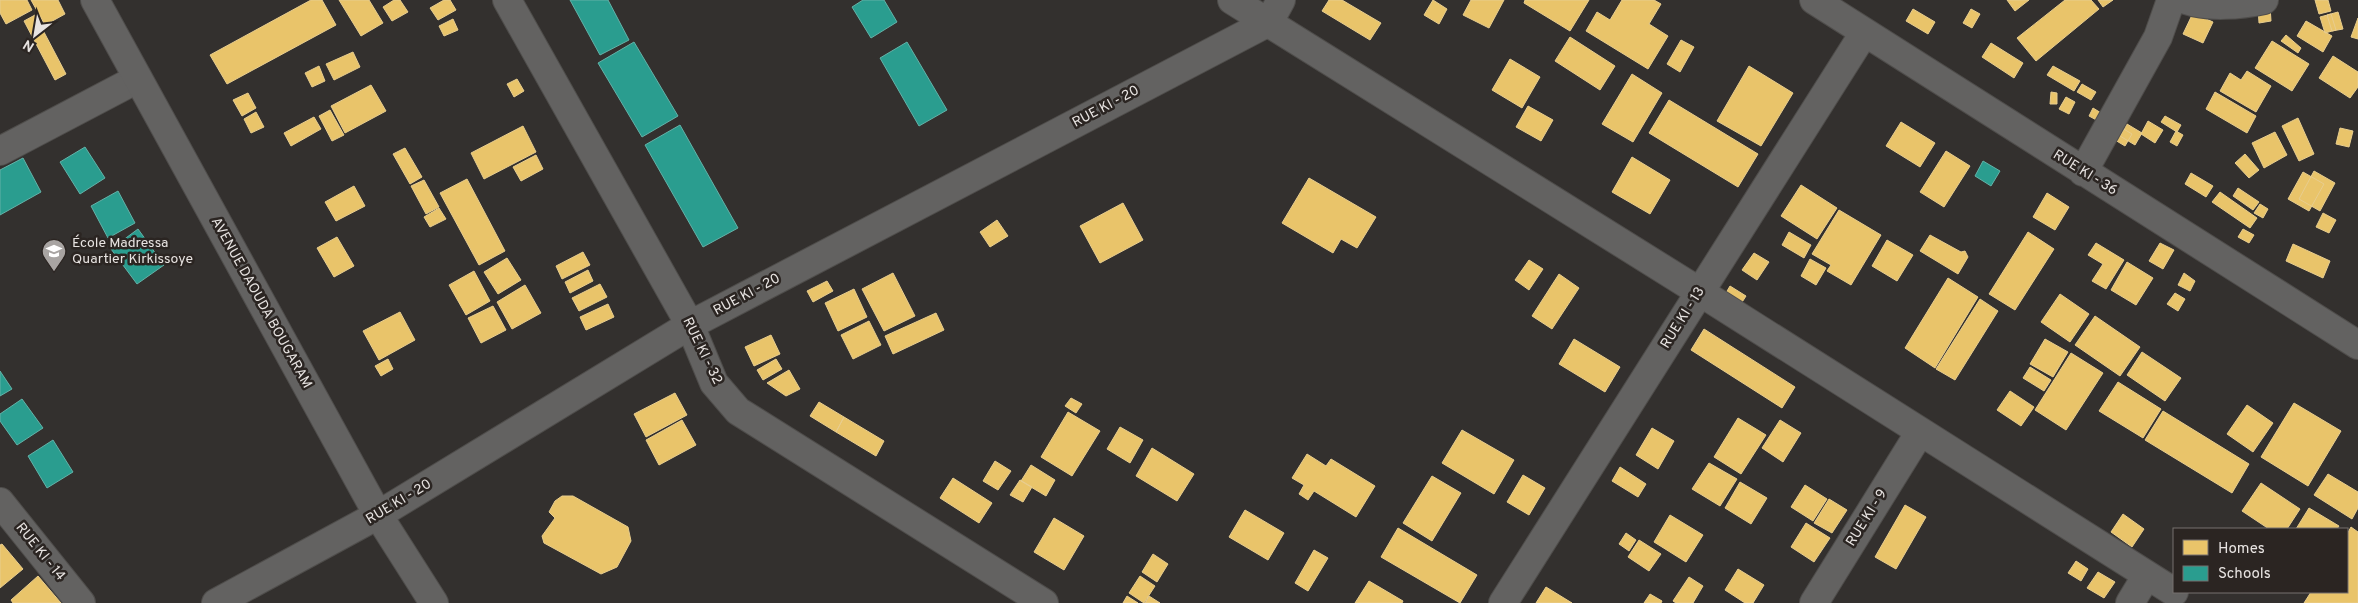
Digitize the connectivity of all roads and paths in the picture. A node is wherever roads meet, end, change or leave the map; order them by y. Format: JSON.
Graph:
{"nodes":[{"id":1,"x":95,"y":0,"type":"edge"},
{"id":2,"x":507,"y":0,"type":"edge"},
{"id":3,"x":1232,"y":0,"type":"edge"},
{"id":4,"x":1814,"y":0,"type":"edge"},
{"id":5,"x":2171,"y":0,"type":"edge"},
{"id":6,"x":2186,"y":0,"type":"edge"},
{"id":7,"x":2264,"y":0,"type":"edge"},
{"id":8,"x":1275,"y":11,"type":"edge"},
{"id":9,"x":1864,"y":33,"type":"junction"},
{"id":10,"x":137,"y":79,"type":"junction"},
{"id":11,"x":0,"y":151,"type":"edge"},
{"id":12,"x":2083,"y":172,"type":"junction"},
{"id":13,"x":1700,"y":292,"type":"junction"},
{"id":14,"x":690,"y":325,"type":"junction"},
{"id":15,"x":2358,"y":345,"type":"edge"},
{"id":16,"x":1920,"y":432,"type":"junction"},
{"id":17,"x":0,"y":502,"type":"edge"},
{"id":18,"x":378,"y":515,"type":"junction"},
{"id":19,"x":2147,"y":575,"type":"junction"},
{"id":20,"x":2173,"y":591,"type":"edge"},
{"id":21,"x":2176,"y":593,"type":"edge"},
{"id":22,"x":81,"y":603,"type":"edge"},
{"id":23,"x":216,"y":603,"type":"edge"},
{"id":24,"x":434,"y":603,"type":"edge"},
{"id":25,"x":1044,"y":603,"type":"edge"},
{"id":26,"x":1503,"y":603,"type":"edge"},
{"id":27,"x":1814,"y":603,"type":"edge"},
{"id":28,"x":2130,"y":603,"type":"edge"},
{"id":29,"x":2192,"y":603,"type":"edge"}],
"edges":[{"from":1,"to":10,"type":"street","name":"AVENUE DAOUDA BOUGARAM"},
{"from":2,"to":14,"type":"street","name":"RUE KI - 32"},
{"from":3,"to":8,"type":"street"},
{"from":4,"to":9,"type":"street","name":"RUE KI - 36"},
{"from":5,"to":12,"type":"street"},
{"from":6,"to":7,"type":"street"},
{"from":8,"to":13,"type":"street"},
{"from":8,"to":14,"type":"street","name":"RUE KI - 20"},
{"from":9,"to":12,"type":"street","name":"RUE KI - 36"},
{"from":9,"to":13,"type":"street","name":"RUE KI - 13"},
{"from":10,"to":11,"type":"street"},
{"from":10,"to":18,"type":"street","name":"AVENUE DAOUDA BOUGARAM"},
{"from":12,"to":15,"type":"street","name":"RUE KI - 36"},
{"from":13,"to":16,"type":"street"},
{"from":13,"to":26,"type":"street","name":"RUE KI - 13"},
{"from":14,"to":18,"type":"street","name":"RUE KI - 20"},
{"from":14,"to":25,"type":"street","name":"RUE KI - 32"},
{"from":16,"to":19,"type":"street"},
{"from":16,"to":27,"type":"street","name":"RUE KI - 9"},
{"from":17,"to":22,"type":"street","name":"RUE KI - 14"},
{"from":18,"to":23,"type":"street","name":"RUE KI - 20"},
{"from":18,"to":24,"type":"street","name":"AVENUE DAOUDA BOUGARAM"},
{"from":19,"to":20,"type":"street"},
{"from":19,"to":28,"type":"street"},
{"from":21,"to":29,"type":"street"}]}
